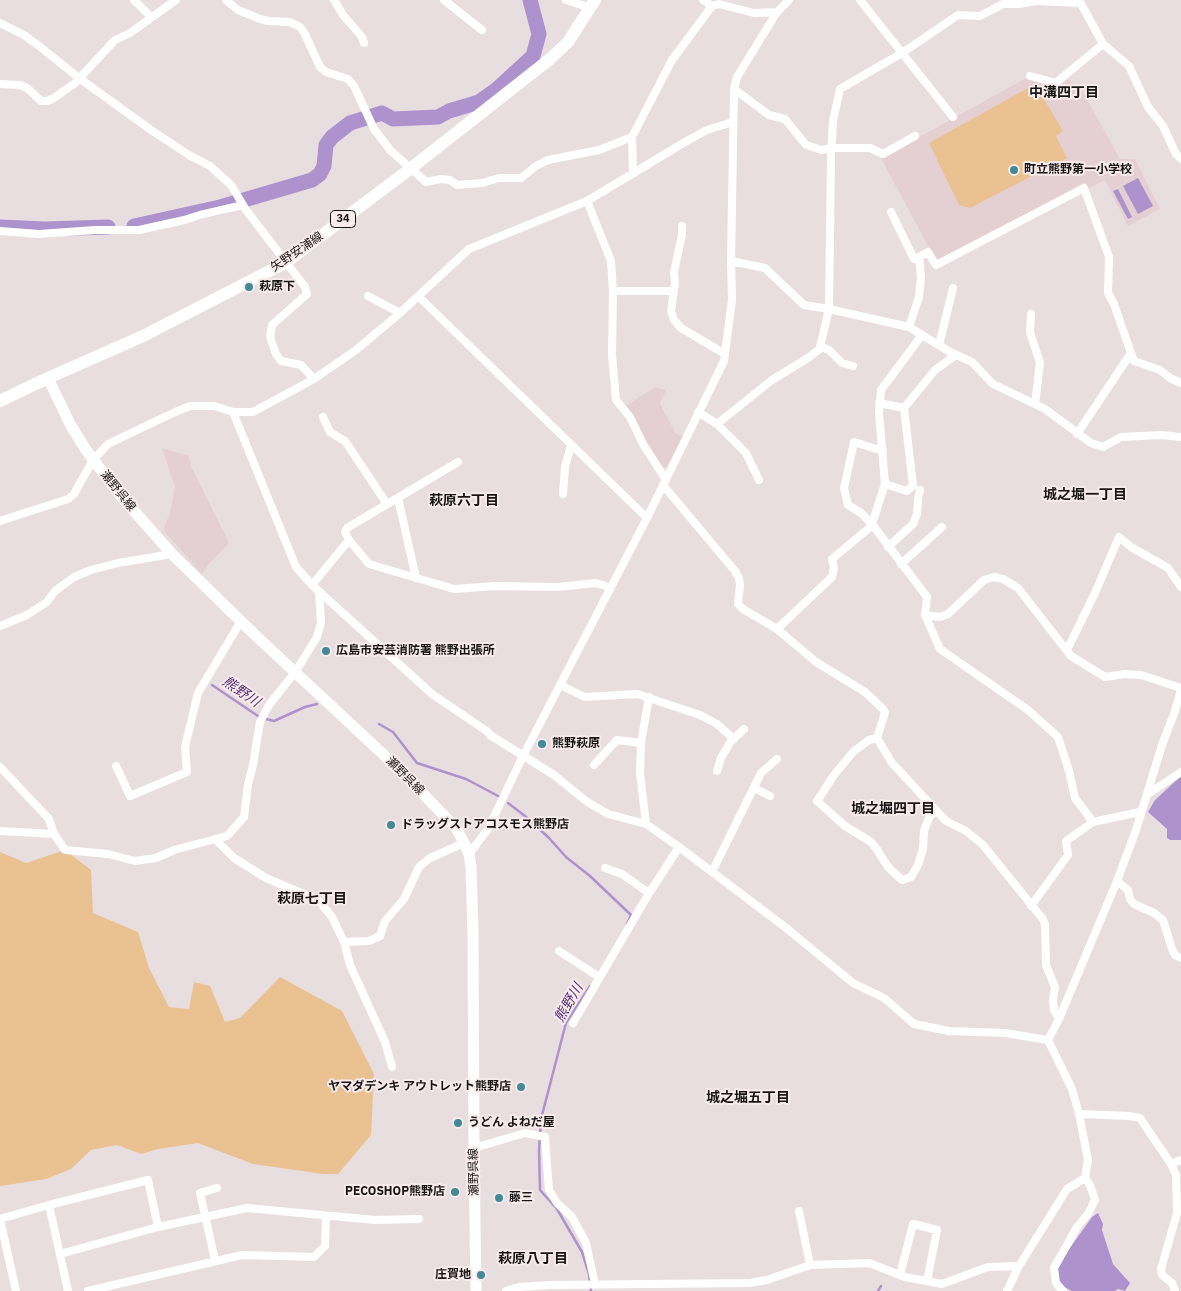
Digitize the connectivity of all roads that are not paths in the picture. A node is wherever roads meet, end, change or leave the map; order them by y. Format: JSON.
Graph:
{"nodes":[{"id":1,"x":134,"y":0,"type":"edge"},
{"id":2,"x":176,"y":0,"type":"edge"},
{"id":3,"x":226,"y":0,"type":"edge"},
{"id":4,"x":334,"y":0,"type":"edge"},
{"id":5,"x":566,"y":0,"type":"edge"},
{"id":6,"x":703,"y":0,"type":"edge"},
{"id":7,"x":789,"y":0,"type":"edge"},
{"id":8,"x":860,"y":0,"type":"edge"},
{"id":9,"x":446,"y":1,"type":"edge"},
{"id":10,"x":1079,"y":2,"type":"edge"},
{"id":11,"x":593,"y":4,"type":"edge"},
{"id":12,"x":712,"y":6,"type":"junction"},
{"id":13,"x":777,"y":12,"type":"junction"},
{"id":14,"x":151,"y":17,"type":"junction"},
{"id":15,"x":0,"y":23,"type":"edge"},
{"id":16,"x":482,"y":30,"type":"dead end"},
{"id":17,"x":364,"y":43,"type":"dead end"},
{"id":18,"x":1103,"y":44,"type":"junction"},
{"id":19,"x":902,"y":52,"type":"junction"},
{"id":20,"x":1030,"y":76,"type":"dead end"},
{"id":21,"x":79,"y":78,"type":"junction"},
{"id":22,"x":0,"y":84,"type":"edge"},
{"id":23,"x":734,"y":89,"type":"junction"},
{"id":24,"x":953,"y":117,"type":"dead end"},
{"id":25,"x":733,"y":122,"type":"junction"},
{"id":26,"x":916,"y":136,"type":"dead end"},
{"id":27,"x":632,"y":137,"type":"junction"},
{"id":28,"x":831,"y":148,"type":"junction"},
{"id":29,"x":1181,"y":159,"type":"edge"},
{"id":30,"x":410,"y":169,"type":"junction"},
{"id":31,"x":633,"y":174,"type":"junction"},
{"id":32,"x":587,"y":201,"type":"junction"},
{"id":33,"x":243,"y":205,"type":"junction"},
{"id":34,"x":890,"y":212,"type":"dead end"},
{"id":35,"x":682,"y":226,"type":"dead end"},
{"id":36,"x":0,"y":231,"type":"edge"},
{"id":37,"x":919,"y":258,"type":"junction"},
{"id":38,"x":731,"y":261,"type":"junction"},
{"id":39,"x":285,"y":263,"type":"junction"},
{"id":40,"x":953,"y":288,"type":"dead end"},
{"id":41,"x":613,"y":291,"type":"junction"},
{"id":42,"x":674,"y":291,"type":"junction"},
{"id":43,"x":368,"y":296,"type":"dead end"},
{"id":44,"x":419,"y":297,"type":"junction"},
{"id":45,"x":829,"y":309,"type":"junction"},
{"id":46,"x":400,"y":313,"type":"junction"},
{"id":47,"x":1031,"y":314,"type":"dead end"},
{"id":48,"x":909,"y":327,"type":"junction"},
{"id":49,"x":922,"y":335,"type":"junction"},
{"id":50,"x":939,"y":345,"type":"junction"},
{"id":51,"x":820,"y":347,"type":"junction"},
{"id":52,"x":1131,"y":353,"type":"junction"},
{"id":53,"x":725,"y":354,"type":"junction"},
{"id":54,"x":956,"y":355,"type":"junction"},
{"id":55,"x":853,"y":366,"type":"dead end"},
{"id":56,"x":48,"y":378,"type":"junction"},
{"id":57,"x":314,"y":379,"type":"junction"},
{"id":58,"x":1181,"y":383,"type":"edge"},
{"id":59,"x":0,"y":401,"type":"edge"},
{"id":60,"x":879,"y":403,"type":"junction"},
{"id":61,"x":1034,"y":404,"type":"junction"},
{"id":62,"x":904,"y":408,"type":"junction"},
{"id":63,"x":233,"y":412,"type":"junction"},
{"id":64,"x":698,"y":412,"type":"junction"},
{"id":65,"x":323,"y":418,"type":"dead end"},
{"id":66,"x":716,"y":424,"type":"junction"},
{"id":67,"x":1077,"y":434,"type":"junction"},
{"id":68,"x":1181,"y":437,"type":"edge"},
{"id":69,"x":572,"y":445,"type":"junction"},
{"id":70,"x":882,"y":451,"type":"junction"},
{"id":71,"x":93,"y":460,"type":"junction"},
{"id":72,"x":458,"y":462,"type":"dead end"},
{"id":73,"x":760,"y":480,"type":"dead end"},
{"id":74,"x":664,"y":483,"type":"junction"},
{"id":75,"x":884,"y":484,"type":"junction"},
{"id":76,"x":920,"y":490,"type":"dead end"},
{"id":77,"x":562,"y":494,"type":"dead end"},
{"id":78,"x":398,"y":498,"type":"junction"},
{"id":79,"x":387,"y":504,"type":"junction"},
{"id":80,"x":647,"y":518,"type":"junction"},
{"id":81,"x":0,"y":521,"type":"edge"},
{"id":82,"x":872,"y":524,"type":"junction"},
{"id":83,"x":942,"y":527,"type":"dead end"},
{"id":84,"x":349,"y":540,"type":"junction"},
{"id":85,"x":888,"y":547,"type":"junction"},
{"id":86,"x":172,"y":554,"type":"junction"},
{"id":87,"x":901,"y":564,"type":"junction"},
{"id":88,"x":416,"y":578,"type":"junction"},
{"id":89,"x":312,"y":586,"type":"junction"},
{"id":90,"x":1181,"y":587,"type":"edge"},
{"id":91,"x":611,"y":588,"type":"junction"},
{"id":92,"x":319,"y":592,"type":"junction"},
{"id":93,"x":925,"y":615,"type":"junction"},
{"id":94,"x":241,"y":621,"type":"junction"},
{"id":95,"x":0,"y":626,"type":"edge"},
{"id":96,"x":777,"y":629,"type":"junction"},
{"id":97,"x":1066,"y":650,"type":"junction"},
{"id":98,"x":296,"y":671,"type":"junction"},
{"id":99,"x":560,"y":685,"type":"junction"},
{"id":100,"x":1181,"y":689,"type":"edge"},
{"id":101,"x":648,"y":698,"type":"junction"},
{"id":102,"x":744,"y":729,"type":"dead end"},
{"id":103,"x":734,"y":738,"type":"junction"},
{"id":104,"x":877,"y":738,"type":"junction"},
{"id":105,"x":641,"y":743,"type":"junction"},
{"id":106,"x":523,"y":756,"type":"junction"},
{"id":107,"x":777,"y":760,"type":"dead end"},
{"id":108,"x":594,"y":765,"type":"dead end"},
{"id":109,"x":116,"y":766,"type":"dead end"},
{"id":110,"x":0,"y":767,"type":"edge"},
{"id":111,"x":717,"y":771,"type":"dead end"},
{"id":112,"x":1181,"y":772,"type":"edge"},
{"id":113,"x":754,"y":788,"type":"junction"},
{"id":114,"x":1148,"y":794,"type":"junction"},
{"id":115,"x":770,"y":796,"type":"dead end"},
{"id":116,"x":935,"y":810,"type":"junction"},
{"id":117,"x":1140,"y":812,"type":"junction"},
{"id":118,"x":1093,"y":822,"type":"junction"},
{"id":119,"x":646,"y":824,"type":"junction"},
{"id":120,"x":0,"y":831,"type":"edge"},
{"id":121,"x":54,"y":834,"type":"junction"},
{"id":122,"x":216,"y":839,"type":"junction"},
{"id":123,"x":679,"y":847,"type":"junction"},
{"id":124,"x":466,"y":849,"type":"junction"},
{"id":125,"x":605,"y":868,"type":"dead end"},
{"id":126,"x":712,"y":872,"type":"junction"},
{"id":127,"x":1117,"y":881,"type":"junction"},
{"id":128,"x":649,"y":893,"type":"junction"},
{"id":129,"x":1031,"y":906,"type":"junction"},
{"id":130,"x":344,"y":942,"type":"junction"},
{"id":131,"x":559,"y":951,"type":"dead end"},
{"id":132,"x":1181,"y":958,"type":"edge"},
{"id":133,"x":599,"y":977,"type":"junction"},
{"id":134,"x":1059,"y":1019,"type":"junction"},
{"id":135,"x":573,"y":1023,"type":"dead end"},
{"id":136,"x":1048,"y":1040,"type":"junction"},
{"id":137,"x":392,"y":1067,"type":"dead end"},
{"id":138,"x":1079,"y":1114,"type":"junction"},
{"id":139,"x":474,"y":1148,"type":"junction"},
{"id":140,"x":1181,"y":1160,"type":"edge"},
{"id":141,"x":1171,"y":1164,"type":"junction"},
{"id":142,"x":1085,"y":1178,"type":"junction"},
{"id":143,"x":217,"y":1188,"type":"dead end"},
{"id":144,"x":49,"y":1205,"type":"junction"},
{"id":145,"x":799,"y":1211,"type":"dead end"},
{"id":146,"x":326,"y":1216,"type":"junction"},
{"id":147,"x":205,"y":1217,"type":"junction"},
{"id":148,"x":0,"y":1219,"type":"edge"},
{"id":149,"x":418,"y":1219,"type":"dead end"},
{"id":150,"x":158,"y":1228,"type":"junction"},
{"id":151,"x":60,"y":1254,"type":"junction"},
{"id":152,"x":215,"y":1260,"type":"junction"},
{"id":153,"x":810,"y":1265,"type":"junction"},
{"id":154,"x":1018,"y":1266,"type":"junction"},
{"id":155,"x":900,"y":1275,"type":"junction"},
{"id":156,"x":927,"y":1281,"type":"junction"},
{"id":157,"x":595,"y":1284,"type":"junction"},
{"id":158,"x":708,"y":1287,"type":"edge"},
{"id":159,"x":16,"y":1291,"type":"edge"},
{"id":160,"x":68,"y":1291,"type":"edge"},
{"id":161,"x":88,"y":1291,"type":"edge"},
{"id":162,"x":476,"y":1291,"type":"edge"},
{"id":163,"x":506,"y":1291,"type":"edge"},
{"id":164,"x":1006,"y":1291,"type":"edge"},
{"id":165,"x":1063,"y":1291,"type":"edge"},
{"id":166,"x":1174,"y":1291,"type":"edge"}],
"edges":[{"from":1,"to":14,"type":"street"},
{"from":2,"to":14,"type":"street"},
{"from":3,"to":30,"type":"street"},
{"from":4,"to":17,"type":"street"},
{"from":5,"to":11,"type":"street"},
{"from":6,"to":12,"type":"street"},
{"from":7,"to":13,"type":"street"},
{"from":8,"to":19,"type":"street"},
{"from":9,"to":16,"type":"street"},
{"from":10,"to":18,"type":"street"},
{"from":10,"to":19,"type":"street"},
{"from":11,"to":30,"type":"main road","name":"矢野安浦線","number":"34"},
{"from":12,"to":13,"type":"street"},
{"from":12,"to":27,"type":"street"},
{"from":13,"to":23,"type":"street"},
{"from":14,"to":21,"type":"street"},
{"from":15,"to":21,"type":"street"},
{"from":18,"to":20,"type":"street"},
{"from":18,"to":29,"type":"street"},
{"from":19,"to":24,"type":"street"},
{"from":19,"to":28,"type":"street"},
{"from":21,"to":22,"type":"street"},
{"from":21,"to":33,"type":"street"},
{"from":23,"to":25,"type":"street"},
{"from":23,"to":28,"type":"street"},
{"from":25,"to":31,"type":"street"},
{"from":25,"to":38,"type":"street"},
{"from":26,"to":28,"type":"street"},
{"from":27,"to":30,"type":"street"},
{"from":27,"to":31,"type":"street"},
{"from":28,"to":45,"type":"street"},
{"from":30,"to":39,"type":"main road","name":"矢野安浦線","number":"34"},
{"from":31,"to":32,"type":"street"},
{"from":32,"to":41,"type":"street"},
{"from":32,"to":44,"type":"street"},
{"from":33,"to":36,"type":"street"},
{"from":33,"to":39,"type":"street"},
{"from":34,"to":37,"type":"street"},
{"from":35,"to":42,"type":"street"},
{"from":37,"to":48,"type":"street"},
{"from":37,"to":52,"type":"street"},
{"from":38,"to":45,"type":"street"},
{"from":38,"to":53,"type":"street"},
{"from":39,"to":56,"type":"main road","name":"矢野安浦線","number":"34"},
{"from":39,"to":57,"type":"street"},
{"from":40,"to":50,"type":"street"},
{"from":41,"to":42,"type":"street"},
{"from":41,"to":74,"type":"street"},
{"from":42,"to":53,"type":"street"},
{"from":43,"to":46,"type":"street"},
{"from":44,"to":46,"type":"street"},
{"from":44,"to":69,"type":"street"},
{"from":45,"to":48,"type":"street"},
{"from":45,"to":51,"type":"street"},
{"from":46,"to":57,"type":"street"},
{"from":47,"to":61,"type":"street"},
{"from":48,"to":49,"type":"street"},
{"from":49,"to":50,"type":"street"},
{"from":49,"to":60,"type":"street"},
{"from":50,"to":54,"type":"street"},
{"from":51,"to":55,"type":"street"},
{"from":51,"to":66,"type":"street"},
{"from":52,"to":58,"type":"street"},
{"from":52,"to":67,"type":"street"},
{"from":53,"to":64,"type":"street"},
{"from":54,"to":61,"type":"street"},
{"from":54,"to":62,"type":"street"},
{"from":56,"to":59,"type":"main road","name":"矢野安浦線","number":"34"},
{"from":56,"to":71,"type":"main road","name":"瀬野呉線"},
{"from":57,"to":63,"type":"street"},
{"from":60,"to":62,"type":"street"},
{"from":60,"to":70,"type":"street"},
{"from":61,"to":67,"type":"street"},
{"from":62,"to":75,"type":"street"},
{"from":63,"to":71,"type":"street"},
{"from":63,"to":89,"type":"street"},
{"from":64,"to":66,"type":"street"},
{"from":64,"to":74,"type":"street"},
{"from":65,"to":79,"type":"street"},
{"from":66,"to":73,"type":"street"},
{"from":67,"to":68,"type":"street"},
{"from":69,"to":77,"type":"street"},
{"from":69,"to":80,"type":"street"},
{"from":70,"to":75,"type":"street"},
{"from":70,"to":82,"type":"street"},
{"from":71,"to":81,"type":"street"},
{"from":71,"to":86,"type":"main road","name":"瀬野呉線"},
{"from":72,"to":78,"type":"street"},
{"from":74,"to":80,"type":"street"},
{"from":74,"to":96,"type":"street"},
{"from":75,"to":82,"type":"street"},
{"from":76,"to":85,"type":"street"},
{"from":78,"to":79,"type":"street"},
{"from":78,"to":88,"type":"street"},
{"from":79,"to":84,"type":"street"},
{"from":80,"to":91,"type":"street"},
{"from":82,"to":85,"type":"street"},
{"from":82,"to":96,"type":"street"},
{"from":83,"to":87,"type":"street"},
{"from":84,"to":88,"type":"street"},
{"from":84,"to":89,"type":"street"},
{"from":85,"to":87,"type":"street"},
{"from":86,"to":94,"type":"main road","name":"瀬野呉線"},
{"from":86,"to":95,"type":"street"},
{"from":87,"to":93,"type":"street"},
{"from":88,"to":91,"type":"street"},
{"from":89,"to":92,"type":"street"},
{"from":90,"to":97,"type":"street"},
{"from":91,"to":99,"type":"street"},
{"from":92,"to":98,"type":"street"},
{"from":92,"to":106,"type":"street"},
{"from":93,"to":97,"type":"street"},
{"from":93,"to":118,"type":"street"},
{"from":94,"to":98,"type":"main road","name":"瀬野呉線"},
{"from":94,"to":109,"type":"street"},
{"from":96,"to":104,"type":"street"},
{"from":97,"to":100,"type":"street"},
{"from":98,"to":122,"type":"street"},
{"from":98,"to":124,"type":"main road","name":"瀬野呉線"},
{"from":99,"to":101,"type":"street"},
{"from":99,"to":106,"type":"street"},
{"from":100,"to":114,"type":"street"},
{"from":101,"to":103,"type":"street"},
{"from":101,"to":105,"type":"street"},
{"from":102,"to":103,"type":"street"},
{"from":103,"to":111,"type":"street"},
{"from":104,"to":116,"type":"street"},
{"from":104,"to":116,"type":"street"},
{"from":105,"to":108,"type":"street"},
{"from":105,"to":119,"type":"street"},
{"from":106,"to":119,"type":"street"},
{"from":106,"to":124,"type":"street"},
{"from":107,"to":113,"type":"street"},
{"from":110,"to":121,"type":"street"},
{"from":112,"to":114,"type":"street"},
{"from":113,"to":115,"type":"street"},
{"from":113,"to":126,"type":"street"},
{"from":114,"to":117,"type":"street"},
{"from":116,"to":129,"type":"street"},
{"from":117,"to":118,"type":"street"},
{"from":117,"to":127,"type":"street"},
{"from":118,"to":129,"type":"street"},
{"from":119,"to":123,"type":"street"},
{"from":120,"to":121,"type":"street"},
{"from":121,"to":122,"type":"street"},
{"from":122,"to":130,"type":"street"},
{"from":123,"to":126,"type":"street"},
{"from":123,"to":128,"type":"street"},
{"from":124,"to":130,"type":"street"},
{"from":124,"to":139,"type":"main road","name":"瀬野呉線"},
{"from":125,"to":128,"type":"street"},
{"from":126,"to":136,"type":"street"},
{"from":127,"to":132,"type":"street"},
{"from":127,"to":134,"type":"street"},
{"from":128,"to":133,"type":"street"},
{"from":129,"to":134,"type":"street"},
{"from":130,"to":137,"type":"street"},
{"from":131,"to":133,"type":"street"},
{"from":133,"to":135,"type":"street"},
{"from":134,"to":136,"type":"street"},
{"from":136,"to":138,"type":"street"},
{"from":138,"to":141,"type":"street"},
{"from":138,"to":142,"type":"street"},
{"from":139,"to":157,"type":"street"},
{"from":139,"to":162,"type":"main road","name":"瀬野呉線"},
{"from":140,"to":141,"type":"street"},
{"from":141,"to":166,"type":"street"},
{"from":142,"to":154,"type":"street"},
{"from":142,"to":165,"type":"street"},
{"from":143,"to":147,"type":"street"},
{"from":144,"to":148,"type":"street"},
{"from":144,"to":150,"type":"street"},
{"from":144,"to":151,"type":"street"},
{"from":145,"to":153,"type":"street"},
{"from":146,"to":147,"type":"street"},
{"from":146,"to":149,"type":"street"},
{"from":146,"to":152,"type":"street"},
{"from":147,"to":150,"type":"street"},
{"from":147,"to":152,"type":"street"},
{"from":148,"to":159,"type":"street"},
{"from":150,"to":151,"type":"street"},
{"from":151,"to":160,"type":"street"},
{"from":152,"to":161,"type":"street"},
{"from":153,"to":155,"type":"street"},
{"from":153,"to":158,"type":"street"},
{"from":154,"to":156,"type":"street"},
{"from":154,"to":164,"type":"street"},
{"from":155,"to":156,"type":"street"},
{"from":155,"to":156,"type":"street"},
{"from":157,"to":158,"type":"street"},
{"from":157,"to":163,"type":"street"}]}
